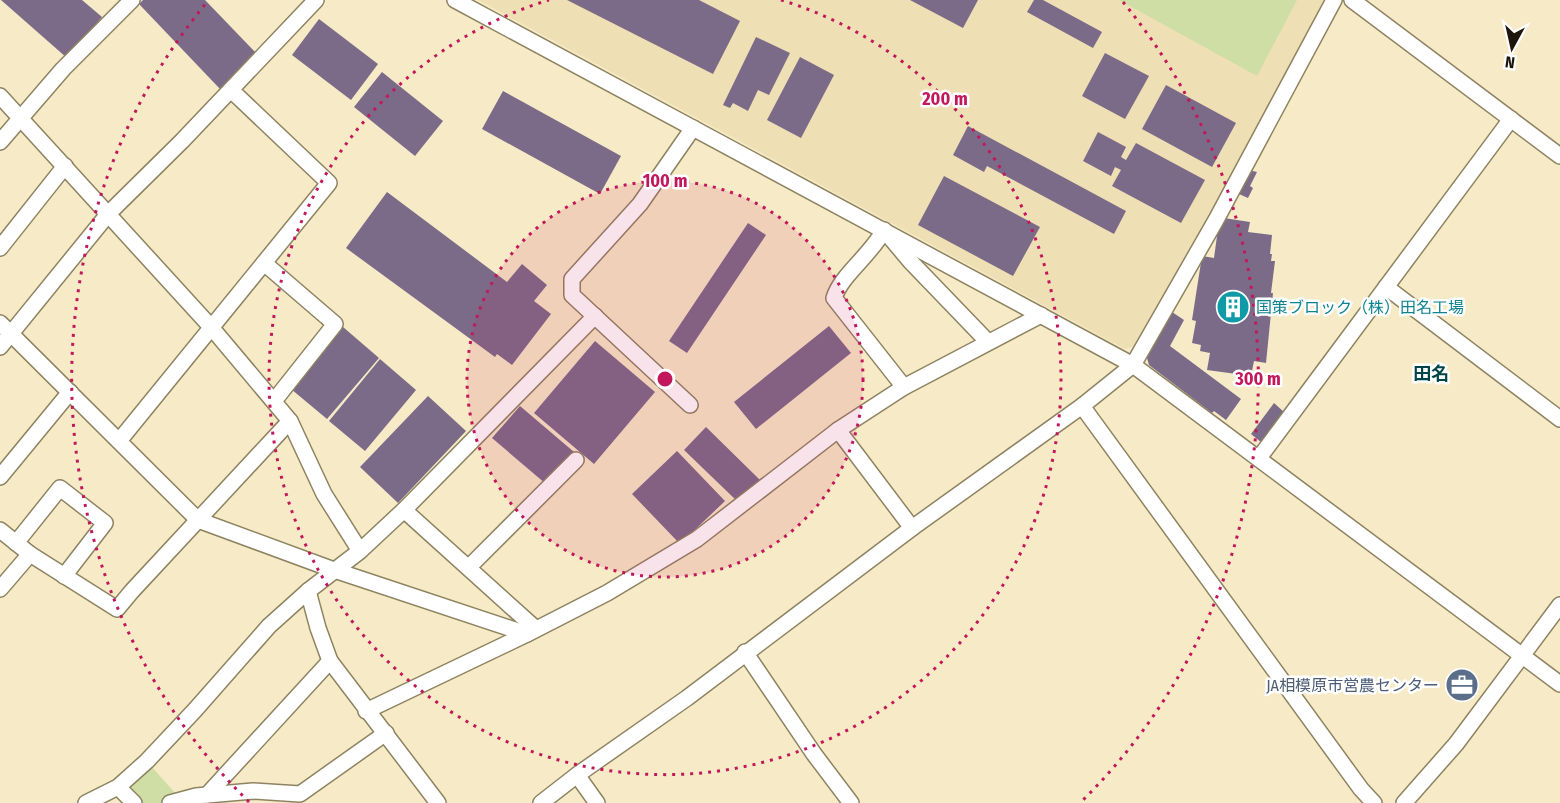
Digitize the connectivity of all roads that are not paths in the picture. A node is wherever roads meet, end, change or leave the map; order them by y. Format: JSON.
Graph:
{"nodes":[{"id":1,"x":132,"y":0,"type":"edge"},
{"id":2,"x":315,"y":0,"type":"edge"},
{"id":3,"x":455,"y":0,"type":"edge"},
{"id":4,"x":1334,"y":0,"type":"edge"},
{"id":5,"x":1352,"y":0,"type":"edge"},
{"id":6,"x":231,"y":90,"type":"junction"},
{"id":7,"x":0,"y":96,"type":"edge"},
{"id":8,"x":20,"y":117,"type":"junction"},
{"id":9,"x":1510,"y":119,"type":"junction"},
{"id":10,"x":693,"y":128,"type":"junction"},
{"id":11,"x":0,"y":142,"type":"edge"},
{"id":12,"x":1560,"y":156,"type":"edge"},
{"id":13,"x":65,"y":166,"type":"junction"},
{"id":14,"x":108,"y":213,"type":"junction"},
{"id":15,"x":884,"y":231,"type":"junction"},
{"id":16,"x":0,"y":248,"type":"edge"},
{"id":17,"x":264,"y":263,"type":"junction"},
{"id":18,"x":1386,"y":287,"type":"junction"},
{"id":19,"x":1041,"y":315,"type":"junction"},
{"id":20,"x":595,"y":316,"type":"junction"},
{"id":21,"x":212,"y":327,"type":"junction"},
{"id":22,"x":6,"y":328,"type":"edge"},
{"id":23,"x":988,"y":342,"type":"junction"},
{"id":24,"x":0,"y":347,"type":"edge"},
{"id":25,"x":1133,"y":365,"type":"junction"},
{"id":26,"x":904,"y":387,"type":"junction"},
{"id":27,"x":70,"y":392,"type":"junction"},
{"id":28,"x":274,"y":401,"type":"junction"},
{"id":29,"x":690,"y":405,"type":"dead end"},
{"id":30,"x":1082,"y":406,"type":"junction"},
{"id":31,"x":1560,"y":419,"type":"edge"},
{"id":32,"x":290,"y":421,"type":"junction"},
{"id":33,"x":838,"y":430,"type":"junction"},
{"id":34,"x":119,"y":441,"type":"junction"},
{"id":35,"x":1258,"y":458,"type":"junction"},
{"id":36,"x":576,"y":460,"type":"dead end"},
{"id":37,"x":0,"y":477,"type":"edge"},
{"id":38,"x":404,"y":510,"type":"junction"},
{"id":39,"x":198,"y":520,"type":"junction"},
{"id":40,"x":912,"y":528,"type":"junction"},
{"id":41,"x":0,"y":530,"type":"edge"},
{"id":42,"x":16,"y":543,"type":"junction"},
{"id":43,"x":360,"y":550,"type":"junction"},
{"id":44,"x":30,"y":554,"type":"junction"},
{"id":45,"x":469,"y":567,"type":"junction"},
{"id":46,"x":334,"y":570,"type":"junction"},
{"id":47,"x":64,"y":576,"type":"junction"},
{"id":48,"x":0,"y":589,"type":"edge"},
{"id":49,"x":308,"y":591,"type":"junction"},
{"id":50,"x":1560,"y":605,"type":"edge"},
{"id":51,"x":532,"y":632,"type":"junction"},
{"id":52,"x":745,"y":652,"type":"junction"},
{"id":53,"x":1522,"y":656,"type":"junction"},
{"id":54,"x":330,"y":661,"type":"junction"},
{"id":55,"x":1560,"y":684,"type":"edge"},
{"id":56,"x":366,"y":711,"type":"junction"},
{"id":57,"x":386,"y":733,"type":"junction"},
{"id":58,"x":577,"y":775,"type":"junction"},
{"id":59,"x":118,"y":788,"type":"junction"},
{"id":60,"x":207,"y":795,"type":"junction"},
{"id":61,"x":86,"y":803,"type":"edge"},
{"id":62,"x":134,"y":803,"type":"edge"},
{"id":63,"x":170,"y":803,"type":"edge"},
{"id":64,"x":438,"y":803,"type":"edge"},
{"id":65,"x":541,"y":803,"type":"edge"},
{"id":66,"x":597,"y":803,"type":"edge"},
{"id":67,"x":850,"y":803,"type":"edge"},
{"id":68,"x":1374,"y":803,"type":"edge"},
{"id":69,"x":1404,"y":803,"type":"edge"}],
"edges":[{"from":1,"to":8,"type":"street"},
{"from":2,"to":6,"type":"street"},
{"from":3,"to":10,"type":"street"},
{"from":4,"to":25,"type":"street"},
{"from":5,"to":9,"type":"street"},
{"from":6,"to":14,"type":"street"},
{"from":6,"to":17,"type":"street"},
{"from":7,"to":8,"type":"street"},
{"from":8,"to":11,"type":"street"},
{"from":8,"to":13,"type":"street"},
{"from":9,"to":12,"type":"street"},
{"from":9,"to":18,"type":"street"},
{"from":10,"to":15,"type":"street"},
{"from":10,"to":20,"type":"street"},
{"from":13,"to":14,"type":"street"},
{"from":13,"to":16,"type":"street"},
{"from":14,"to":21,"type":"street"},
{"from":14,"to":22,"type":"street"},
{"from":15,"to":19,"type":"street"},
{"from":15,"to":23,"type":"street"},
{"from":15,"to":26,"type":"street"},
{"from":17,"to":21,"type":"street"},
{"from":17,"to":28,"type":"street"},
{"from":18,"to":31,"type":"street"},
{"from":18,"to":35,"type":"street"},
{"from":19,"to":23,"type":"street"},
{"from":19,"to":25,"type":"street"},
{"from":20,"to":29,"type":"street"},
{"from":20,"to":38,"type":"street"},
{"from":21,"to":28,"type":"street"},
{"from":21,"to":34,"type":"street"},
{"from":22,"to":24,"type":"street"},
{"from":22,"to":27,"type":"street"},
{"from":23,"to":26,"type":"street"},
{"from":25,"to":30,"type":"street"},
{"from":25,"to":35,"type":"street"},
{"from":26,"to":33,"type":"street"},
{"from":27,"to":34,"type":"street"},
{"from":27,"to":37,"type":"street"},
{"from":28,"to":32,"type":"street"},
{"from":30,"to":40,"type":"street"},
{"from":30,"to":68,"type":"street"},
{"from":32,"to":39,"type":"street"},
{"from":32,"to":43,"type":"street"},
{"from":33,"to":40,"type":"street"},
{"from":33,"to":51,"type":"street"},
{"from":34,"to":39,"type":"street"},
{"from":35,"to":53,"type":"street"},
{"from":36,"to":45,"type":"street"},
{"from":38,"to":43,"type":"street"},
{"from":38,"to":45,"type":"street"},
{"from":39,"to":46,"type":"street"},
{"from":39,"to":47,"type":"street"},
{"from":40,"to":52,"type":"street"},
{"from":41,"to":42,"type":"street"},
{"from":42,"to":44,"type":"street"},
{"from":42,"to":47,"type":"street"},
{"from":43,"to":46,"type":"street"},
{"from":44,"to":47,"type":"street"},
{"from":44,"to":48,"type":"street"},
{"from":45,"to":51,"type":"street"},
{"from":46,"to":49,"type":"street"},
{"from":46,"to":51,"type":"street"},
{"from":49,"to":54,"type":"street"},
{"from":49,"to":59,"type":"street"},
{"from":50,"to":53,"type":"street"},
{"from":51,"to":56,"type":"street"},
{"from":52,"to":58,"type":"street"},
{"from":52,"to":67,"type":"street"},
{"from":53,"to":55,"type":"street"},
{"from":53,"to":69,"type":"street"},
{"from":54,"to":56,"type":"street"},
{"from":54,"to":60,"type":"street"},
{"from":56,"to":57,"type":"street"},
{"from":57,"to":60,"type":"street"},
{"from":57,"to":64,"type":"street"},
{"from":58,"to":65,"type":"street"},
{"from":58,"to":66,"type":"street"},
{"from":59,"to":61,"type":"street"},
{"from":59,"to":62,"type":"street"},
{"from":60,"to":63,"type":"street"}]}
